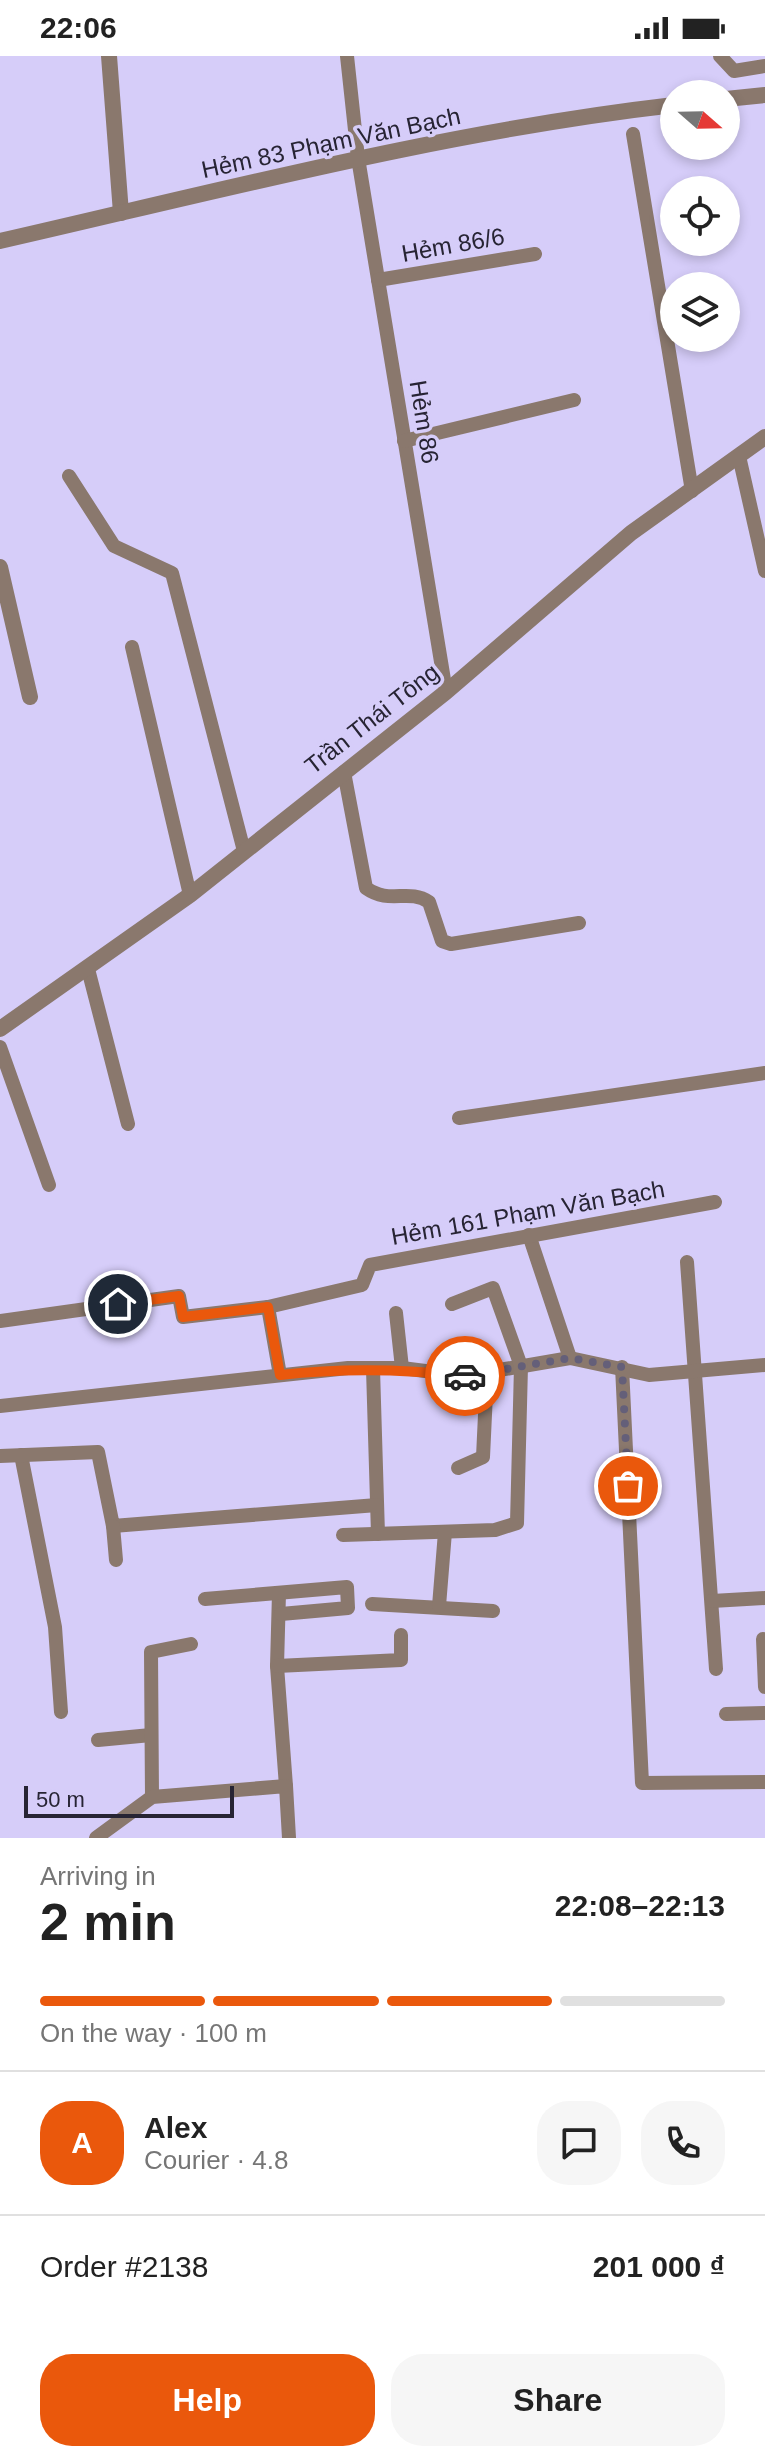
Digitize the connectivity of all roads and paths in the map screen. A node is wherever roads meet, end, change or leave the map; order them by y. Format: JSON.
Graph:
{"nodes":[{"id":1,"x":109,"y":56,"type":"edge"},
{"id":2,"x":347,"y":56,"type":"edge"},
{"id":3,"x":720,"y":56,"type":"edge"},
{"id":4,"x":765,"y":66,"type":"edge"},
{"id":5,"x":765,"y":95,"type":"edge"},
{"id":6,"x":740,"y":98,"type":"edge"},
{"id":7,"x":660,"y":107,"type":"edge"},
{"id":8,"x":633,"y":134,"type":"dead end"},
{"id":9,"x":358,"y":158,"type":"junction"},
{"id":10,"x":121,"y":213,"type":"junction"},
{"id":11,"x":0,"y":241,"type":"edge"},
{"id":12,"x":535,"y":254,"type":"dead end"},
{"id":13,"x":378,"y":280,"type":"junction"},
{"id":14,"x":574,"y":400,"type":"dead end"},
{"id":15,"x":765,"y":437,"type":"edge"},
{"id":16,"x":404,"y":441,"type":"junction"},
{"id":17,"x":739,"y":456,"type":"junction"},
{"id":18,"x":69,"y":476,"type":"dead end"},
{"id":19,"x":692,"y":491,"type":"junction"},
{"id":20,"x":0,"y":567,"type":"edge"},
{"id":21,"x":765,"y":571,"type":"edge"},
{"id":22,"x":132,"y":647,"type":"dead end"},
{"id":23,"x":446,"y":692,"type":"junction"},
{"id":24,"x":30,"y":697,"type":"dead end"},
{"id":25,"x":344,"y":772,"type":"junction"},
{"id":26,"x":244,"y":851,"type":"junction"},
{"id":27,"x":190,"y":895,"type":"junction"},
{"id":28,"x":579,"y":923,"type":"dead end"},
{"id":29,"x":88,"y":969,"type":"junction"},
{"id":30,"x":0,"y":1029,"type":"edge"},
{"id":31,"x":0,"y":1047,"type":"edge"},
{"id":32,"x":765,"y":1073,"type":"edge"},
{"id":33,"x":459,"y":1118,"type":"dead end"},
{"id":34,"x":128,"y":1124,"type":"dead end"},
{"id":35,"x":49,"y":1185,"type":"dead end"},
{"id":36,"x":715,"y":1202,"type":"dead end"},
{"id":37,"x":529,"y":1235,"type":"junction"},
{"id":38,"x":687,"y":1262,"type":"dead end"},
{"id":39,"x":452,"y":1304,"type":"dead end"},
{"id":40,"x":268,"y":1307,"type":"junction"},
{"id":41,"x":396,"y":1313,"type":"dead end"},
{"id":42,"x":0,"y":1321,"type":"edge"},
{"id":43,"x":570,"y":1358,"type":"junction"},
{"id":44,"x":765,"y":1365,"type":"edge"},
{"id":45,"x":521,"y":1366,"type":"junction"},
{"id":46,"x":622,"y":1367,"type":"junction"},
{"id":47,"x":402,"y":1368,"type":"junction"},
{"id":48,"x":373,"y":1369,"type":"junction"},
{"id":49,"x":696,"y":1371,"type":"junction"},
{"id":50,"x":487,"y":1372,"type":"junction"},
{"id":51,"x":280,"y":1375,"type":"junction"},
{"id":52,"x":1,"y":1402,"type":"edge"},
{"id":53,"x":21,"y":1455,"type":"junction"},
{"id":54,"x":0,"y":1456,"type":"edge"},
{"id":55,"x":458,"y":1468,"type":"dead end"},
{"id":56,"x":377,"y":1505,"type":"junction"},
{"id":57,"x":113,"y":1526,"type":"junction"},
{"id":58,"x":445,"y":1532,"type":"junction"},
{"id":59,"x":378,"y":1534,"type":"junction"},
{"id":60,"x":343,"y":1535,"type":"dead end"},
{"id":61,"x":116,"y":1560,"type":"dead end"},
{"id":62,"x":279,"y":1593,"type":"junction"},
{"id":63,"x":765,"y":1598,"type":"edge"},
{"id":64,"x":205,"y":1599,"type":"dead end"},
{"id":65,"x":712,"y":1601,"type":"junction"},
{"id":66,"x":372,"y":1604,"type":"dead end"},
{"id":67,"x":439,"y":1606,"type":"junction"},
{"id":68,"x":493,"y":1611,"type":"dead end"},
{"id":69,"x":281,"y":1614,"type":"junction"},
{"id":70,"x":401,"y":1635,"type":"dead end"},
{"id":71,"x":763,"y":1639,"type":"edge"},
{"id":72,"x":191,"y":1644,"type":"dead end"},
{"id":73,"x":277,"y":1666,"type":"junction"},
{"id":74,"x":716,"y":1669,"type":"dead end"},
{"id":75,"x":765,"y":1687,"type":"edge"},
{"id":76,"x":61,"y":1712,"type":"dead end"},
{"id":77,"x":765,"y":1713,"type":"edge"},
{"id":78,"x":726,"y":1714,"type":"dead end"},
{"id":79,"x":151,"y":1735,"type":"junction"},
{"id":80,"x":98,"y":1740,"type":"dead end"},
{"id":81,"x":765,"y":1782,"type":"edge"},
{"id":82,"x":286,"y":1786,"type":"junction"},
{"id":83,"x":152,"y":1797,"type":"junction"},
{"id":84,"x":96,"y":1838,"type":"edge"},
{"id":85,"x":289,"y":1838,"type":"edge"}],
"edges":[{"from":1,"to":10,"type":"street"},
{"from":2,"to":9,"type":"lane","name":"Hẻm 86"},
{"from":3,"to":4,"type":"lane"},
{"from":5,"to":6,"type":"street"},
{"from":7,"to":9,"type":"street","name":"Hẻm 83 Phạm Văn Bạch"},
{"from":8,"to":19,"type":"lane"},
{"from":9,"to":10,"type":"street","name":"Hẻm 83 Phạm Văn Bạch"},
{"from":9,"to":13,"type":"lane","name":"Hẻm 86"},
{"from":10,"to":11,"type":"street","name":"Hẻm 83 Phạm Văn Bạch"},
{"from":12,"to":13,"type":"lane","name":"Hẻm 86/6"},
{"from":13,"to":16,"type":"lane","name":"Hẻm 86"},
{"from":14,"to":16,"type":"lane"},
{"from":15,"to":17,"type":"street","name":"Trần Thái Tông"},
{"from":16,"to":23,"type":"lane","name":"Hẻm 86"},
{"from":17,"to":19,"type":"street","name":"Trần Thái Tông"},
{"from":17,"to":21,"type":"lane"},
{"from":18,"to":26,"type":"lane"},
{"from":19,"to":23,"type":"street","name":"Trần Thái Tông"},
{"from":20,"to":24,"type":"street"},
{"from":22,"to":27,"type":"lane"},
{"from":23,"to":25,"type":"street","name":"Trần Thái Tông"},
{"from":25,"to":26,"type":"street","name":"Trần Thái Tông"},
{"from":25,"to":28,"type":"lane"},
{"from":26,"to":27,"type":"street","name":"Trần Thái Tông"},
{"from":27,"to":29,"type":"street","name":"Trần Thái Tông"},
{"from":29,"to":30,"type":"street","name":"Trần Thái Tông"},
{"from":29,"to":34,"type":"lane"},
{"from":31,"to":35,"type":"lane"},
{"from":32,"to":33,"type":"lane"},
{"from":36,"to":37,"type":"lane","name":"Hẻm 161 Phạm Văn Bạch"},
{"from":37,"to":40,"type":"lane","name":"Hẻm 161 Phạm Văn Bạch"},
{"from":37,"to":43,"type":"lane"},
{"from":38,"to":49,"type":"lane"},
{"from":39,"to":45,"type":"lane"},
{"from":40,"to":42,"type":"lane","name":"Hẻm 161 Phạm Văn Bạch"},
{"from":40,"to":51,"type":"lane"},
{"from":41,"to":47,"type":"lane"},
{"from":43,"to":45,"type":"lane"},
{"from":43,"to":46,"type":"lane"},
{"from":44,"to":49,"type":"lane"},
{"from":45,"to":50,"type":"lane"},
{"from":45,"to":58,"type":"lane"},
{"from":46,"to":49,"type":"lane"},
{"from":46,"to":81,"type":"lane"},
{"from":47,"to":48,"type":"lane"},
{"from":47,"to":50,"type":"lane"},
{"from":48,"to":51,"type":"lane"},
{"from":48,"to":56,"type":"lane"},
{"from":49,"to":65,"type":"lane"},
{"from":50,"to":55,"type":"lane"},
{"from":51,"to":52,"type":"lane"},
{"from":53,"to":54,"type":"lane"},
{"from":53,"to":57,"type":"lane"},
{"from":53,"to":76,"type":"lane"},
{"from":56,"to":57,"type":"lane"},
{"from":56,"to":59,"type":"lane"},
{"from":57,"to":61,"type":"lane"},
{"from":58,"to":59,"type":"lane"},
{"from":58,"to":67,"type":"lane"},
{"from":59,"to":60,"type":"lane"},
{"from":62,"to":64,"type":"lane"},
{"from":62,"to":69,"type":"lane"},
{"from":62,"to":69,"type":"lane"},
{"from":63,"to":65,"type":"lane"},
{"from":65,"to":74,"type":"lane"},
{"from":66,"to":67,"type":"lane"},
{"from":67,"to":68,"type":"lane"},
{"from":69,"to":73,"type":"lane"},
{"from":70,"to":73,"type":"lane"},
{"from":71,"to":75,"type":"lane"},
{"from":72,"to":79,"type":"lane"},
{"from":73,"to":82,"type":"lane"},
{"from":77,"to":78,"type":"lane"},
{"from":79,"to":80,"type":"lane"},
{"from":79,"to":83,"type":"lane"},
{"from":82,"to":83,"type":"lane"},
{"from":82,"to":85,"type":"lane"},
{"from":83,"to":84,"type":"lane"}]}
